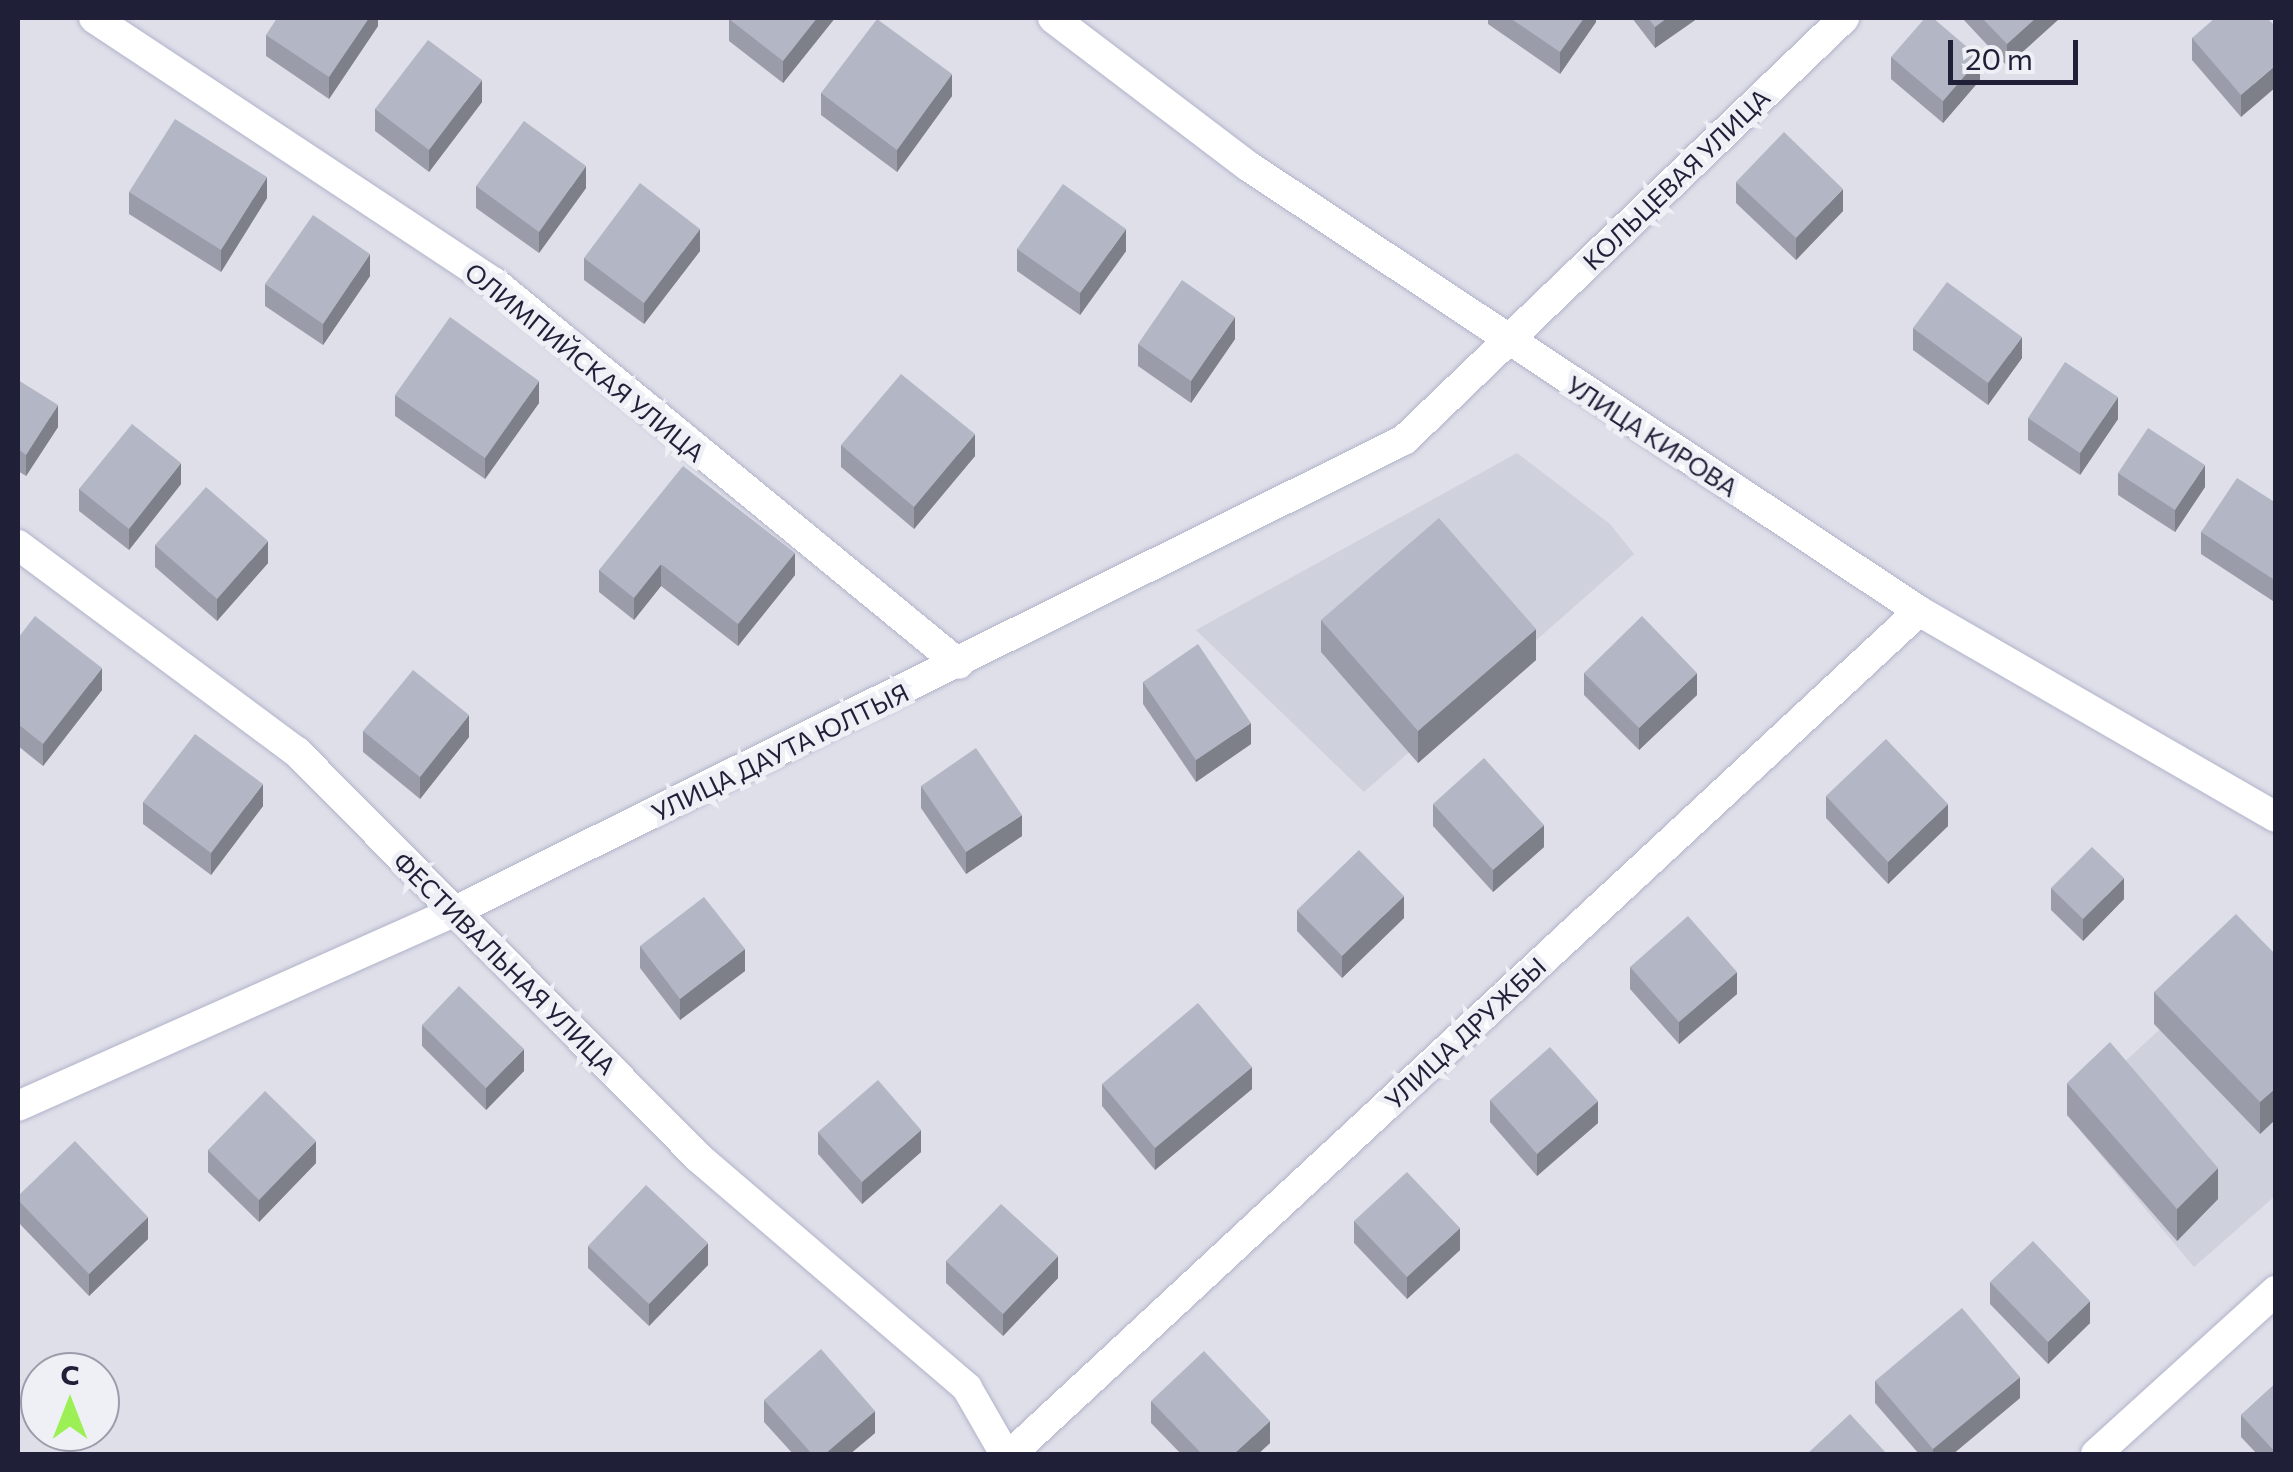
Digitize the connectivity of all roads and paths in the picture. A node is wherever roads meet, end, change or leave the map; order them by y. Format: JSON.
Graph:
{"nodes":[{"id":1,"x":94,"y":18,"type":"edge"},
{"id":2,"x":1053,"y":18,"type":"edge"},
{"id":3,"x":1844,"y":18,"type":"edge"},
{"id":4,"x":1508,"y":340,"type":"junction"},
{"id":5,"x":18,"y":545,"type":"edge"},
{"id":6,"x":1918,"y":611,"type":"junction"},
{"id":7,"x":958,"y":664,"type":"junction"},
{"id":8,"x":2276,"y":817,"type":"edge"},
{"id":9,"x":451,"y":913,"type":"junction"},
{"id":10,"x":18,"y":1106,"type":"edge"},
{"id":11,"x":2276,"y":1291,"type":"edge"},
{"id":12,"x":1008,"y":1454,"type":"edge"},
{"id":13,"x":2096,"y":1454,"type":"edge"}],
"edges":[{"from":1,"to":7,"type":"street","name":"ОЛИМПИЙСКАЯ УЛИЦА"},
{"from":2,"to":4,"type":"street","name":"УЛИЦА КИРОВА"},
{"from":3,"to":4,"type":"street","name":"КОЛЬЦЕВАЯ УЛИЦА"},
{"from":4,"to":6,"type":"street","name":"УЛИЦА КИРОВА"},
{"from":4,"to":7,"type":"street","name":"УЛИЦА ДАУТА ЮЛТЫЯ"},
{"from":5,"to":9,"type":"street","name":"ФЕСТИВАЛЬНАЯ УЛИЦА"},
{"from":6,"to":8,"type":"street","name":"УЛИЦА КИРОВА"},
{"from":6,"to":12,"type":"street","name":"УЛИЦА ДРУЖБЫ"},
{"from":7,"to":9,"type":"street","name":"УЛИЦА ДАУТА ЮЛТЫЯ"},
{"from":9,"to":10,"type":"street","name":"УЛИЦА ДАУТА ЮЛТЫЯ"},
{"from":9,"to":12,"type":"street","name":"ФЕСТИВАЛЬНАЯ УЛИЦА"},
{"from":11,"to":13,"type":"street"}]}
